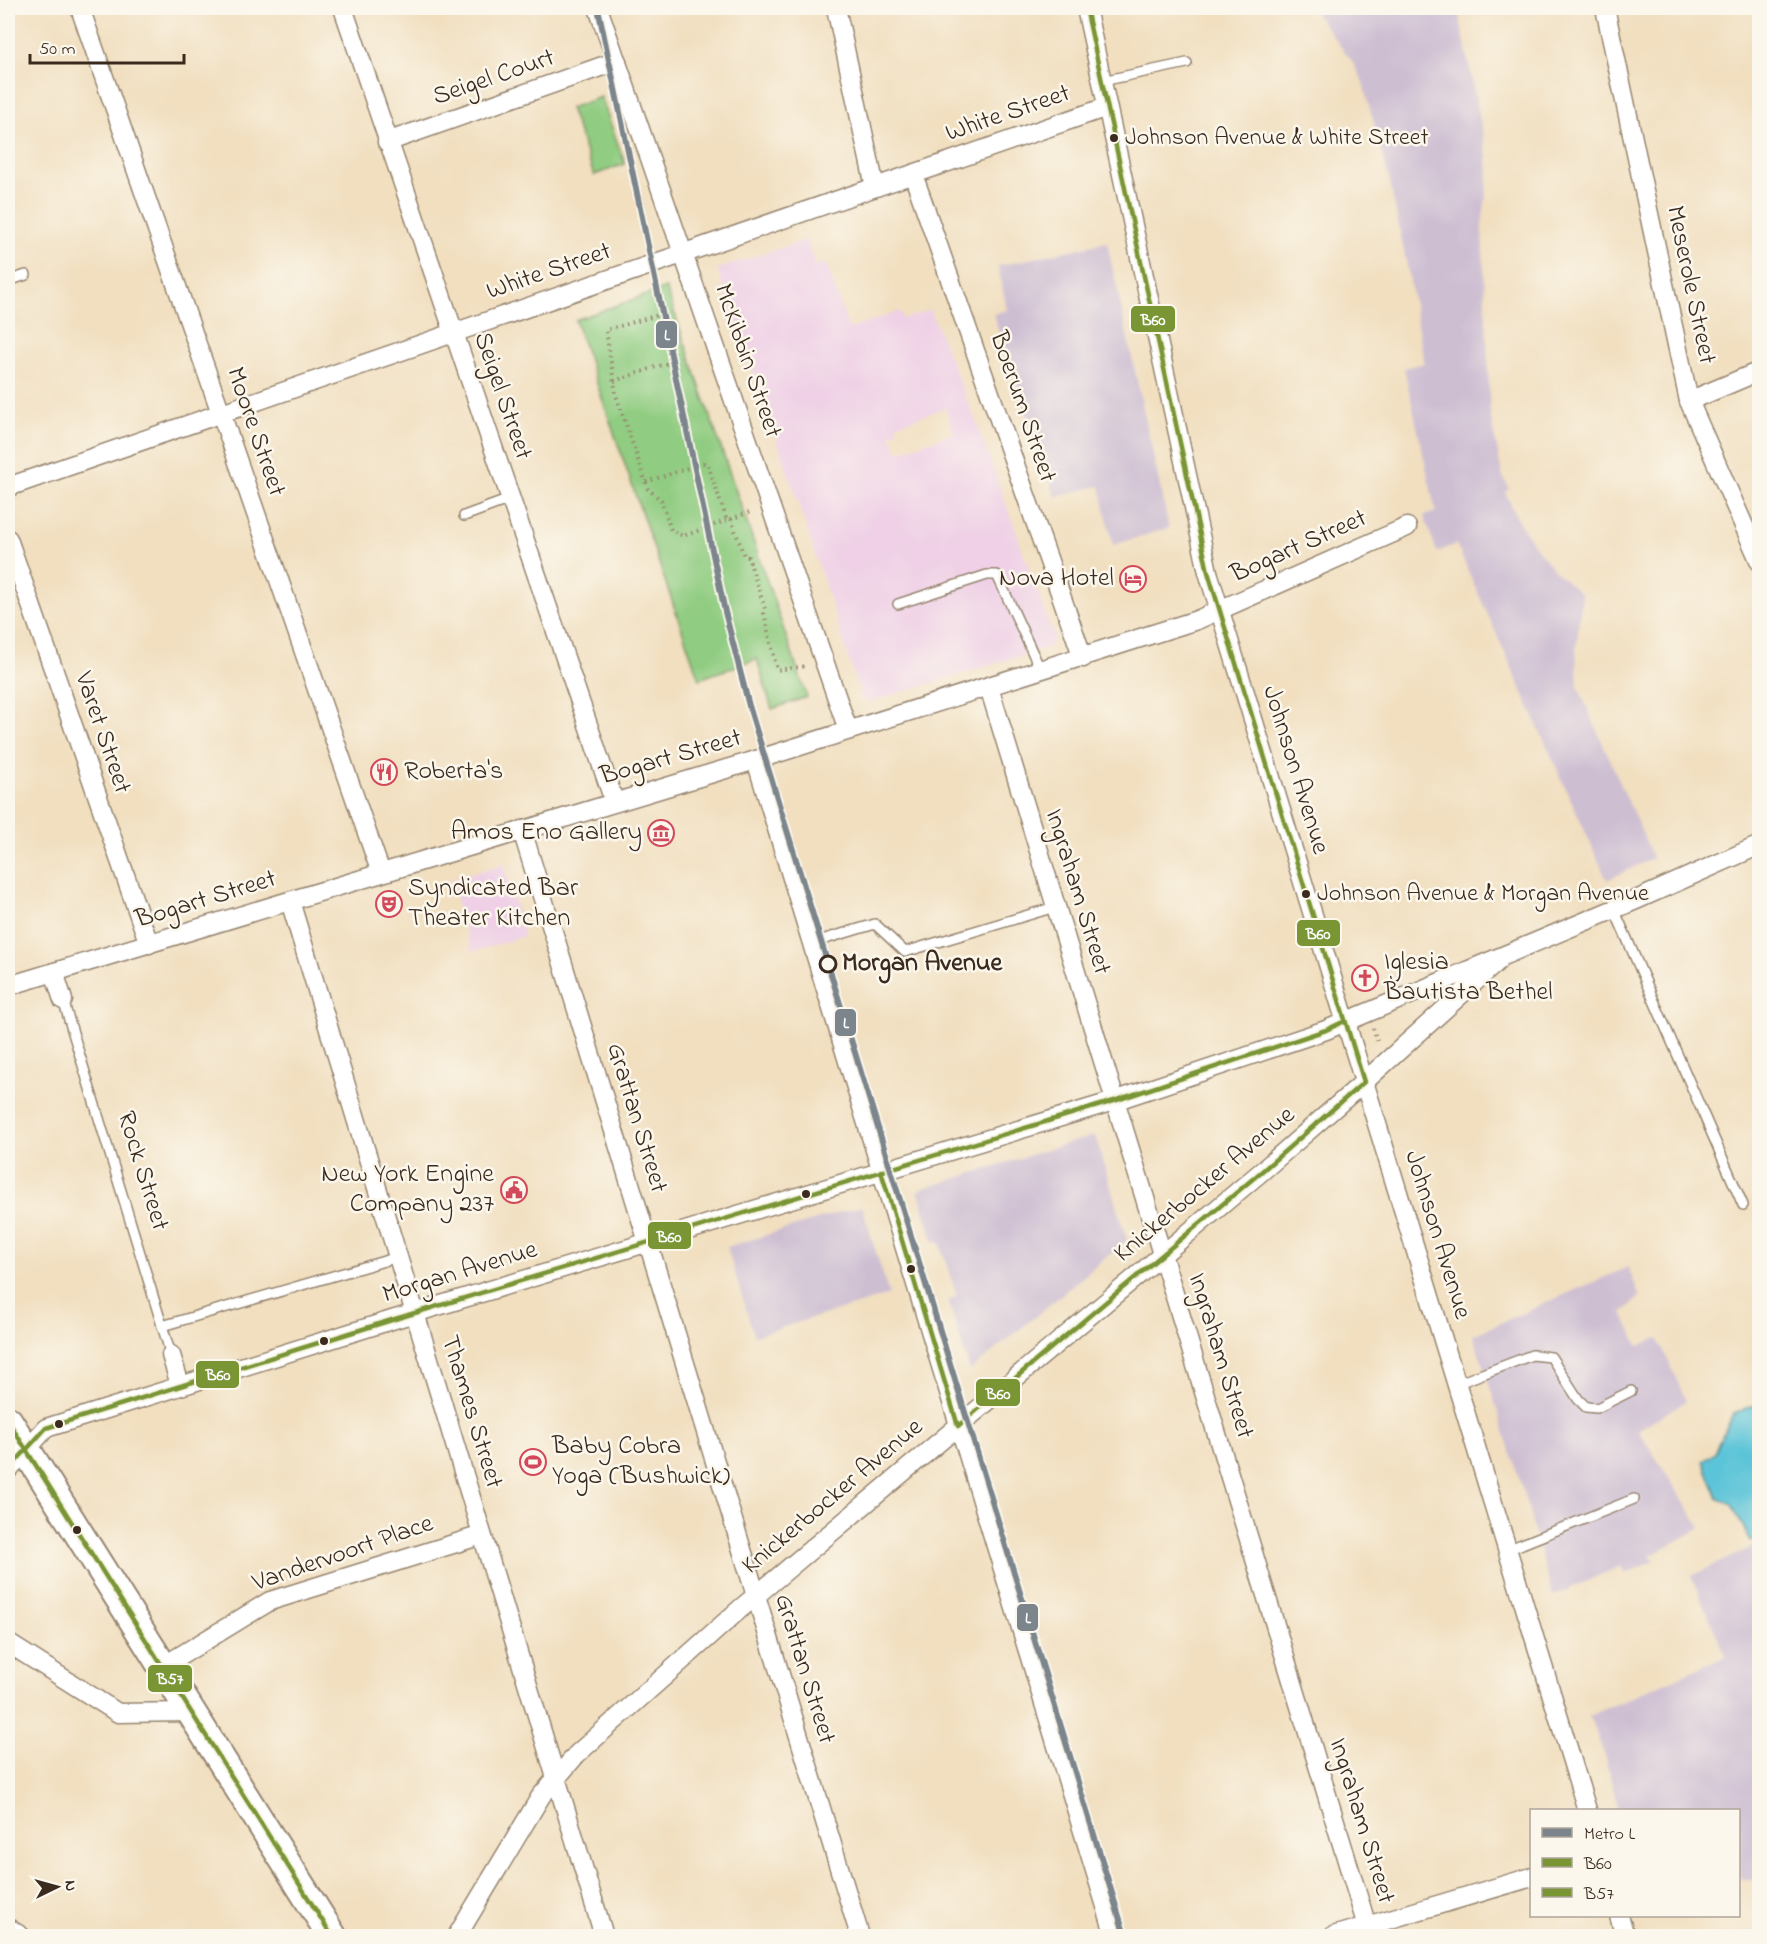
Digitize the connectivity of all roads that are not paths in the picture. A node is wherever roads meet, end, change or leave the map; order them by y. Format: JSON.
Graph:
{"nodes":[{"id":1,"x":80,"y":8,"type":"edge"},
{"id":2,"x":343,"y":8,"type":"edge"},
{"id":3,"x":598,"y":8,"type":"edge"},
{"id":4,"x":836,"y":8,"type":"edge"},
{"id":5,"x":1086,"y":8,"type":"edge"},
{"id":6,"x":1605,"y":8,"type":"edge"},
{"id":7,"x":617,"y":61,"type":"junction"},
{"id":8,"x":1187,"y":63,"type":"dead end"},
{"id":9,"x":1102,"y":81,"type":"junction"},
{"id":10,"x":1107,"y":107,"type":"junction"},
{"id":11,"x":387,"y":142,"type":"junction"},
{"id":12,"x":913,"y":174,"type":"junction"},
{"id":13,"x":875,"y":187,"type":"junction"},
{"id":14,"x":683,"y":253,"type":"junction"},
{"id":15,"x":26,"y":275,"type":"dead end"},
{"id":16,"x":8,"y":281,"type":"edge"},
{"id":17,"x":453,"y":332,"type":"junction"},
{"id":18,"x":1760,"y":371,"type":"edge"},
{"id":19,"x":1689,"y":401,"type":"junction"},
{"id":20,"x":221,"y":413,"type":"junction"},
{"id":21,"x":8,"y":487,"type":"edge"},
{"id":22,"x":510,"y":499,"type":"junction"},
{"id":23,"x":464,"y":516,"type":"dead end"},
{"id":24,"x":1407,"y":527,"type":"dead end"},
{"id":25,"x":8,"y":539,"type":"edge"},
{"id":26,"x":1760,"y":562,"type":"edge"},
{"id":27,"x":898,"y":604,"type":"dead end"},
{"id":28,"x":1220,"y":610,"type":"junction"},
{"id":29,"x":1083,"y":658,"type":"junction"},
{"id":30,"x":1041,"y":671,"type":"junction"},
{"id":31,"x":989,"y":687,"type":"junction"},
{"id":32,"x":848,"y":730,"type":"junction"},
{"id":33,"x":756,"y":760,"type":"junction"},
{"id":34,"x":614,"y":801,"type":"junction"},
{"id":35,"x":522,"y":830,"type":"junction"},
{"id":36,"x":1760,"y":845,"type":"edge"},
{"id":37,"x":381,"y":873,"type":"junction"},
{"id":38,"x":290,"y":902,"type":"junction"},
{"id":39,"x":1055,"y":907,"type":"junction"},
{"id":40,"x":1614,"y":909,"type":"junction"},
{"id":41,"x":812,"y":943,"type":"junction"},
{"id":42,"x":149,"y":944,"type":"junction"},
{"id":43,"x":1508,"y":952,"type":"junction"},
{"id":44,"x":54,"y":972,"type":"junction"},
{"id":45,"x":8,"y":986,"type":"edge"},
{"id":46,"x":63,"y":1000,"type":"joint"},
{"id":47,"x":1345,"y":1021,"type":"junction"},
{"id":48,"x":1364,"y":1082,"type":"junction"},
{"id":49,"x":1114,"y":1101,"type":"junction"},
{"id":50,"x":881,"y":1171,"type":"junction"},
{"id":51,"x":1743,"y":1205,"type":"dead end"},
{"id":52,"x":648,"y":1242,"type":"junction"},
{"id":53,"x":1162,"y":1255,"type":"junction"},
{"id":54,"x":398,"y":1257,"type":"junction"},
{"id":55,"x":415,"y":1313,"type":"junction"},
{"id":56,"x":162,"y":1326,"type":"junction"},
{"id":57,"x":171,"y":1355,"type":"joint"},
{"id":58,"x":1456,"y":1384,"type":"junction"},
{"id":59,"x":180,"y":1385,"type":"junction"},
{"id":60,"x":1631,"y":1390,"type":"dead end"},
{"id":61,"x":8,"y":1421,"type":"edge"},
{"id":62,"x":958,"y":1426,"type":"junction"},
{"id":63,"x":17,"y":1460,"type":"edge"},
{"id":64,"x":1634,"y":1499,"type":"dead end"},
{"id":65,"x":482,"y":1536,"type":"junction"},
{"id":66,"x":1507,"y":1550,"type":"junction"},
{"id":67,"x":756,"y":1596,"type":"junction"},
{"id":68,"x":8,"y":1643,"type":"edge"},
{"id":69,"x":162,"y":1666,"type":"junction"},
{"id":70,"x":189,"y":1712,"type":"junction"},
{"id":71,"x":555,"y":1777,"type":"junction"},
{"id":72,"x":1587,"y":1809,"type":"edge"},
{"id":73,"x":1530,"y":1878,"type":"edge"},
{"id":74,"x":1619,"y":1917,"type":"edge"},
{"id":75,"x":8,"y":1928,"type":"edge"},
{"id":76,"x":1368,"y":1931,"type":"edge"},
{"id":77,"x":21,"y":1936,"type":"edge"},
{"id":78,"x":332,"y":1936,"type":"edge"},
{"id":79,"x":457,"y":1936,"type":"edge"},
{"id":80,"x":604,"y":1936,"type":"edge"},
{"id":81,"x":860,"y":1936,"type":"edge"},
{"id":82,"x":1114,"y":1936,"type":"edge"},
{"id":83,"x":1333,"y":1936,"type":"edge"},
{"id":84,"x":1625,"y":1936,"type":"edge"}],
"edges":[{"from":1,"to":20,"type":"street","name":"Moore Street"},
{"from":2,"to":11,"type":"street","name":"Seigel Street"},
{"from":3,"to":7,"type":"street","name":"McKibbin Street"},
{"from":4,"to":13,"type":"street"},
{"from":5,"to":9,"type":"street","name":"Johnson Avenue"},
{"from":6,"to":19,"type":"street","name":"Meserole Street"},
{"from":7,"to":11,"type":"street","name":"Seigel Court"},
{"from":7,"to":14,"type":"street","name":"McKibbin Street"},
{"from":8,"to":9,"type":"lane"},
{"from":9,"to":10,"type":"street","name":"Johnson Avenue"},
{"from":10,"to":12,"type":"street","name":"White Street"},
{"from":10,"to":28,"type":"street","name":"Johnson Avenue"},
{"from":11,"to":17,"type":"street","name":"Seigel Street"},
{"from":12,"to":13,"type":"street","name":"White Street"},
{"from":12,"to":29,"type":"street","name":"Boerum Street"},
{"from":13,"to":14,"type":"street","name":"White Street"},
{"from":14,"to":17,"type":"street","name":"White Street"},
{"from":14,"to":32,"type":"street","name":"McKibbin Street"},
{"from":15,"to":16,"type":"lane"},
{"from":17,"to":20,"type":"street","name":"White Street"},
{"from":17,"to":22,"type":"street","name":"Seigel Street"},
{"from":18,"to":19,"type":"street"},
{"from":19,"to":26,"type":"street","name":"Meserole Street"},
{"from":20,"to":21,"type":"street","name":"White Street"},
{"from":20,"to":37,"type":"street","name":"Moore Street"},
{"from":22,"to":23,"type":"lane"},
{"from":22,"to":34,"type":"street","name":"Seigel Street"},
{"from":24,"to":28,"type":"street","name":"Bogart Street"},
{"from":25,"to":42,"type":"street","name":"Varet Street"},
{"from":27,"to":30,"type":"lane"},
{"from":28,"to":29,"type":"street","name":"Bogart Street"},
{"from":28,"to":47,"type":"street","name":"Johnson Avenue"},
{"from":29,"to":30,"type":"street","name":"Bogart Street"},
{"from":30,"to":31,"type":"street","name":"Bogart Street"},
{"from":31,"to":32,"type":"street","name":"Bogart Street"},
{"from":31,"to":39,"type":"street","name":"Ingraham Street"},
{"from":32,"to":33,"type":"street","name":"Bogart Street"},
{"from":33,"to":34,"type":"street","name":"Bogart Street"},
{"from":33,"to":41,"type":"street"},
{"from":34,"to":35,"type":"street","name":"Bogart Street"},
{"from":35,"to":37,"type":"street","name":"Bogart Street"},
{"from":35,"to":52,"type":"street","name":"Grattan Street"},
{"from":36,"to":40,"type":"street","name":"Morgan Avenue"},
{"from":37,"to":38,"type":"street","name":"Bogart Street"},
{"from":38,"to":42,"type":"street","name":"Bogart Street"},
{"from":38,"to":54,"type":"street","name":"Thames Street"},
{"from":39,"to":41,"type":"lane"},
{"from":39,"to":49,"type":"street","name":"Ingraham Street"},
{"from":40,"to":43,"type":"street","name":"Morgan Avenue"},
{"from":40,"to":51,"type":"lane"},
{"from":41,"to":50,"type":"street"},
{"from":42,"to":44,"type":"street","name":"Bogart Street"},
{"from":43,"to":47,"type":"street","name":"Morgan Avenue"},
{"from":43,"to":48,"type":"street","name":"Knickerbocker Avenue"},
{"from":44,"to":45,"type":"street","name":"Bogart Street"},
{"from":44,"to":46,"type":"street","name":"Rock Street"},
{"from":46,"to":56,"type":"lane","name":"Rock Street"},
{"from":47,"to":48,"type":"street","name":"Johnson Avenue"},
{"from":47,"to":49,"type":"street","name":"Morgan Avenue"},
{"from":48,"to":53,"type":"street","name":"Knickerbocker Avenue"},
{"from":48,"to":58,"type":"street","name":"Johnson Avenue"},
{"from":49,"to":50,"type":"street","name":"Morgan Avenue"},
{"from":49,"to":53,"type":"street","name":"Ingraham Street"},
{"from":50,"to":52,"type":"street","name":"Morgan Avenue"},
{"from":50,"to":62,"type":"street"},
{"from":52,"to":55,"type":"street","name":"Morgan Avenue"},
{"from":52,"to":67,"type":"street","name":"Grattan Street"},
{"from":53,"to":62,"type":"street","name":"Knickerbocker Avenue"},
{"from":53,"to":76,"type":"street","name":"Ingraham Street"},
{"from":54,"to":55,"type":"street","name":"Thames Street"},
{"from":54,"to":56,"type":"lane"},
{"from":55,"to":59,"type":"street","name":"Morgan Avenue"},
{"from":55,"to":65,"type":"street","name":"Thames Street"},
{"from":56,"to":57,"type":"lane","name":"Rock Street"},
{"from":57,"to":59,"type":"street","name":"Rock Street"},
{"from":58,"to":60,"type":"lane"},
{"from":58,"to":66,"type":"street","name":"Johnson Avenue"},
{"from":59,"to":63,"type":"street","name":"Morgan Avenue"},
{"from":61,"to":63,"type":"main road"},
{"from":62,"to":67,"type":"street","name":"Knickerbocker Avenue"},
{"from":62,"to":82,"type":"street"},
{"from":63,"to":69,"type":"main road"},
{"from":64,"to":66,"type":"lane"},
{"from":65,"to":69,"type":"street","name":"Vandervoort Place"},
{"from":65,"to":71,"type":"street","name":"Thames Street"},
{"from":66,"to":72,"type":"street","name":"Johnson Avenue"},
{"from":67,"to":71,"type":"street","name":"Knickerbocker Avenue"},
{"from":67,"to":81,"type":"street","name":"Grattan Street"},
{"from":68,"to":70,"type":"street"},
{"from":69,"to":70,"type":"main road"},
{"from":70,"to":78,"type":"main road"},
{"from":71,"to":79,"type":"street","name":"Knickerbocker Avenue"},
{"from":71,"to":80,"type":"street","name":"Thames Street"},
{"from":73,"to":76,"type":"street"},
{"from":74,"to":84,"type":"street"},
{"from":75,"to":77,"type":"street"},
{"from":76,"to":83,"type":"street"}]}
